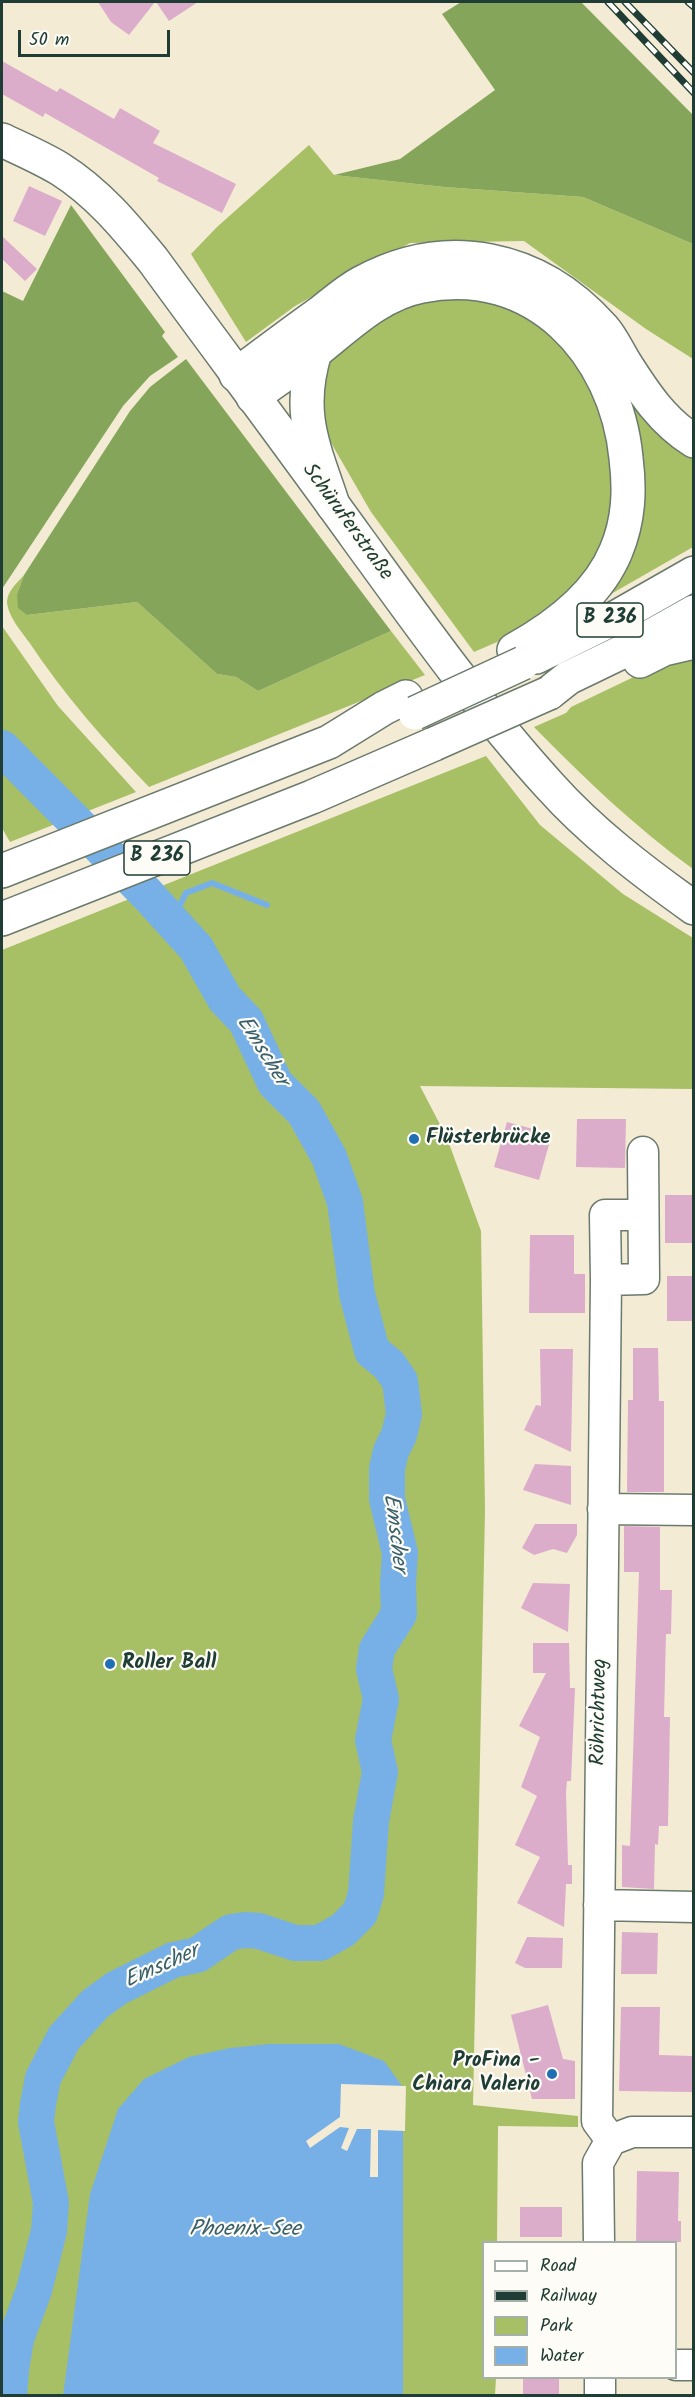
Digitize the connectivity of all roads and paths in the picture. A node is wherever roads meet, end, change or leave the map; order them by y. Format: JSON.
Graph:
{"nodes":[{"id":1,"x":2,"y":140,"type":"edge"},
{"id":2,"x":315,"y":352,"type":"junction"},
{"id":3,"x":244,"y":386,"type":"junction"},
{"id":4,"x":693,"y":441,"type":"edge"},
{"id":5,"x":333,"y":505,"type":"junction"},
{"id":6,"x":693,"y":573,"type":"edge"},
{"id":7,"x":693,"y":612,"type":"edge"},
{"id":8,"x":693,"y":642,"type":"edge"},
{"id":9,"x":519,"y":657,"type":"junction"},
{"id":10,"x":549,"y":693,"type":"junction"},
{"id":11,"x":2,"y":872,"type":"edge"},
{"id":12,"x":693,"y":908,"type":"edge"},
{"id":13,"x":2,"y":919,"type":"edge"},
{"id":14,"x":643,"y":1152,"type":"dead end"},
{"id":15,"x":603,"y":1509,"type":"junction"},
{"id":16,"x":693,"y":1510,"type":"edge"},
{"id":17,"x":599,"y":1905,"type":"junction"},
{"id":18,"x":693,"y":1907,"type":"edge"},
{"id":19,"x":693,"y":2132,"type":"edge"},
{"id":20,"x":611,"y":2140,"type":"junction"},
{"id":21,"x":599,"y":2241,"type":"edge"},
{"id":22,"x":677,"y":2365,"type":"edge"},
{"id":23,"x":693,"y":2365,"type":"edge"},
{"id":24,"x":600,"y":2379,"type":"edge"},
{"id":25,"x":600,"y":2396,"type":"edge"}],
"edges":[{"from":1,"to":3,"type":"main road","name":"Schüruferstraße"},
{"from":2,"to":3,"type":"main road"},
{"from":2,"to":5,"type":"main road"},
{"from":2,"to":9,"type":"main road"},
{"from":3,"to":4,"type":"main road"},
{"from":3,"to":5,"type":"main road","name":"Schüruferstraße"},
{"from":5,"to":12,"type":"main road","name":"Schüruferstraße"},
{"from":6,"to":9,"type":"main road","number":"B 236"},
{"from":7,"to":10,"type":"main road","number":"B 236"},
{"from":8,"to":10,"type":"main road"},
{"from":9,"to":11,"type":"main road","number":"B 236"},
{"from":10,"to":13,"type":"main road","number":"B 236","bridge":true},
{"from":14,"to":15,"type":"street","name":"Röhrichtweg"},
{"from":15,"to":16,"type":"street"},
{"from":15,"to":17,"type":"street","name":"Röhrichtweg"},
{"from":17,"to":18,"type":"street"},
{"from":17,"to":20,"type":"street","name":"Röhrichtweg"},
{"from":19,"to":20,"type":"street"},
{"from":20,"to":21,"type":"street"},
{"from":22,"to":23,"type":"street"},
{"from":24,"to":25,"type":"street"}]}
